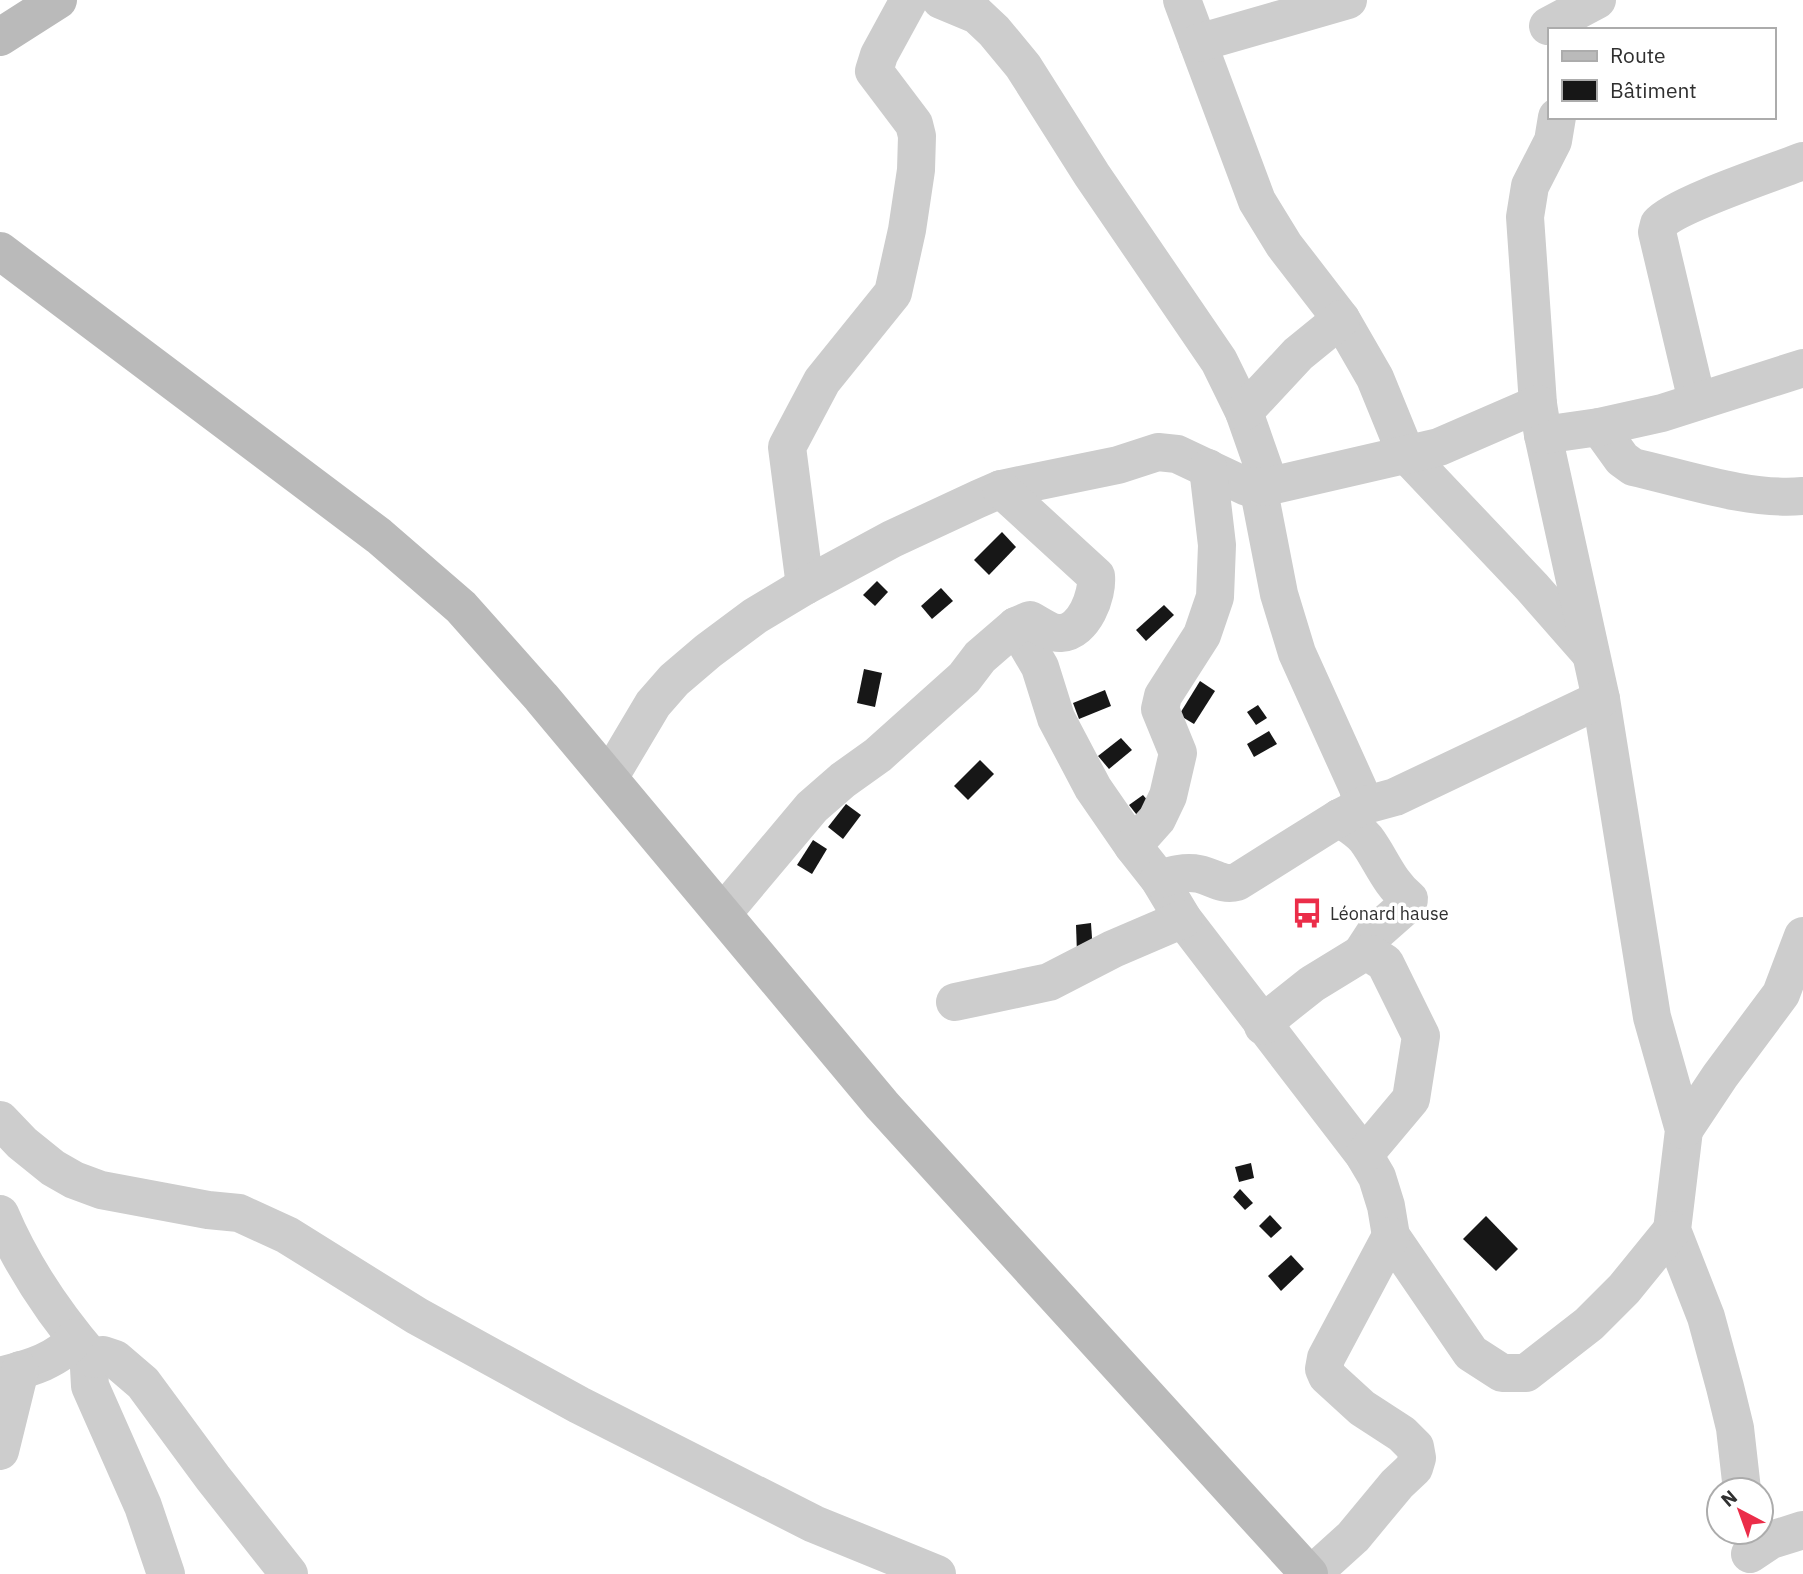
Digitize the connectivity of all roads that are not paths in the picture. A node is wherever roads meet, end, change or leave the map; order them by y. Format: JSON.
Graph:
{"nodes":[{"id":1,"x":58,"y":0,"type":"edge"},
{"id":2,"x":909,"y":0,"type":"edge"},
{"id":3,"x":941,"y":0,"type":"edge"},
{"id":4,"x":1182,"y":0,"type":"edge"},
{"id":5,"x":1348,"y":0,"type":"edge"},
{"id":6,"x":1597,"y":0,"type":"edge"},
{"id":7,"x":1545,"y":21,"type":"edge"},
{"id":8,"x":0,"y":37,"type":"edge"},
{"id":9,"x":1198,"y":43,"type":"junction"},
{"id":10,"x":1557,"y":119,"type":"edge"},
{"id":11,"x":1803,"y":161,"type":"edge"},
{"id":12,"x":0,"y":251,"type":"edge"},
{"id":13,"x":1341,"y":319,"type":"junction"},
{"id":14,"x":1803,"y":368,"type":"edge"},
{"id":15,"x":1697,"y":401,"type":"junction"},
{"id":16,"x":1244,"y":412,"type":"junction"},
{"id":17,"x":1541,"y":419,"type":"junction"},
{"id":18,"x":1599,"y":428,"type":"junction"},
{"id":19,"x":1406,"y":454,"type":"junction"},
{"id":20,"x":1208,"y":468,"type":"junction"},
{"id":21,"x":1264,"y":486,"type":"junction"},
{"id":22,"x":1001,"y":489,"type":"junction"},
{"id":23,"x":1803,"y":496,"type":"edge"},
{"id":24,"x":805,"y":586,"type":"junction"},
{"id":25,"x":1016,"y":626,"type":"junction"},
{"id":26,"x":1591,"y":654,"type":"junction"},
{"id":27,"x":1601,"y":699,"type":"junction"},
{"id":28,"x":609,"y":778,"type":"junction"},
{"id":29,"x":1350,"y":812,"type":"junction"},
{"id":30,"x":1133,"y":846,"type":"junction"},
{"id":31,"x":1159,"y":878,"type":"junction"},
{"id":32,"x":723,"y":913,"type":"junction"},
{"id":33,"x":1183,"y":919,"type":"junction"},
{"id":34,"x":1803,"y":936,"type":"edge"},
{"id":35,"x":1361,"y":954,"type":"junction"},
{"id":36,"x":955,"y":1002,"type":"dead end"},
{"id":37,"x":1263,"y":1026,"type":"junction"},
{"id":38,"x":0,"y":1120,"type":"edge"},
{"id":39,"x":1684,"y":1130,"type":"junction"},
{"id":40,"x":1363,"y":1154,"type":"junction"},
{"id":41,"x":0,"y":1214,"type":"edge"},
{"id":42,"x":1672,"y":1230,"type":"junction"},
{"id":43,"x":1391,"y":1236,"type":"junction"},
{"id":44,"x":84,"y":1349,"type":"junction"},
{"id":45,"x":10,"y":1373,"type":"edge"},
{"id":46,"x":0,"y":1451,"type":"edge"},
{"id":47,"x":1740,"y":1476,"type":"edge"},
{"id":48,"x":1803,"y":1530,"type":"edge"},
{"id":49,"x":1749,"y":1553,"type":"edge"},
{"id":50,"x":1304,"y":1572,"type":"edge"},
{"id":51,"x":166,"y":1574,"type":"edge"},
{"id":52,"x":289,"y":1574,"type":"edge"},
{"id":53,"x":937,"y":1574,"type":"edge"}],
"edges":[{"from":1,"to":8,"type":"street"},
{"from":2,"to":24,"type":"street"},
{"from":3,"to":16,"type":"street"},
{"from":4,"to":9,"type":"street"},
{"from":5,"to":9,"type":"street"},
{"from":6,"to":7,"type":"street"},
{"from":9,"to":13,"type":"street"},
{"from":10,"to":17,"type":"street"},
{"from":11,"to":15,"type":"street"},
{"from":12,"to":28,"type":"street"},
{"from":13,"to":16,"type":"street"},
{"from":13,"to":19,"type":"street"},
{"from":14,"to":15,"type":"street"},
{"from":15,"to":18,"type":"street"},
{"from":16,"to":21,"type":"street"},
{"from":17,"to":18,"type":"street"},
{"from":17,"to":19,"type":"street"},
{"from":17,"to":26,"type":"street"},
{"from":18,"to":23,"type":"street"},
{"from":19,"to":21,"type":"street"},
{"from":19,"to":26,"type":"street"},
{"from":20,"to":21,"type":"street"},
{"from":20,"to":22,"type":"street"},
{"from":20,"to":30,"type":"street"},
{"from":21,"to":29,"type":"street"},
{"from":22,"to":24,"type":"street"},
{"from":22,"to":25,"type":"street"},
{"from":24,"to":28,"type":"street"},
{"from":25,"to":30,"type":"street"},
{"from":25,"to":32,"type":"street"},
{"from":26,"to":27,"type":"street"},
{"from":27,"to":29,"type":"street"},
{"from":27,"to":39,"type":"street"},
{"from":28,"to":32,"type":"street"},
{"from":29,"to":31,"type":"street"},
{"from":29,"to":35,"type":"street"},
{"from":30,"to":31,"type":"street"},
{"from":31,"to":33,"type":"street"},
{"from":32,"to":50,"type":"street"},
{"from":33,"to":36,"type":"street"},
{"from":33,"to":37,"type":"street"},
{"from":34,"to":39,"type":"street"},
{"from":35,"to":37,"type":"street"},
{"from":35,"to":40,"type":"street"},
{"from":37,"to":40,"type":"street"},
{"from":38,"to":53,"type":"street"},
{"from":39,"to":42,"type":"street"},
{"from":40,"to":43,"type":"street"},
{"from":41,"to":44,"type":"street"},
{"from":42,"to":43,"type":"street"},
{"from":42,"to":47,"type":"street"},
{"from":43,"to":50,"type":"street"},
{"from":44,"to":45,"type":"street"},
{"from":44,"to":51,"type":"street"},
{"from":44,"to":52,"type":"street"},
{"from":45,"to":46,"type":"street"},
{"from":48,"to":49,"type":"street"}]}
